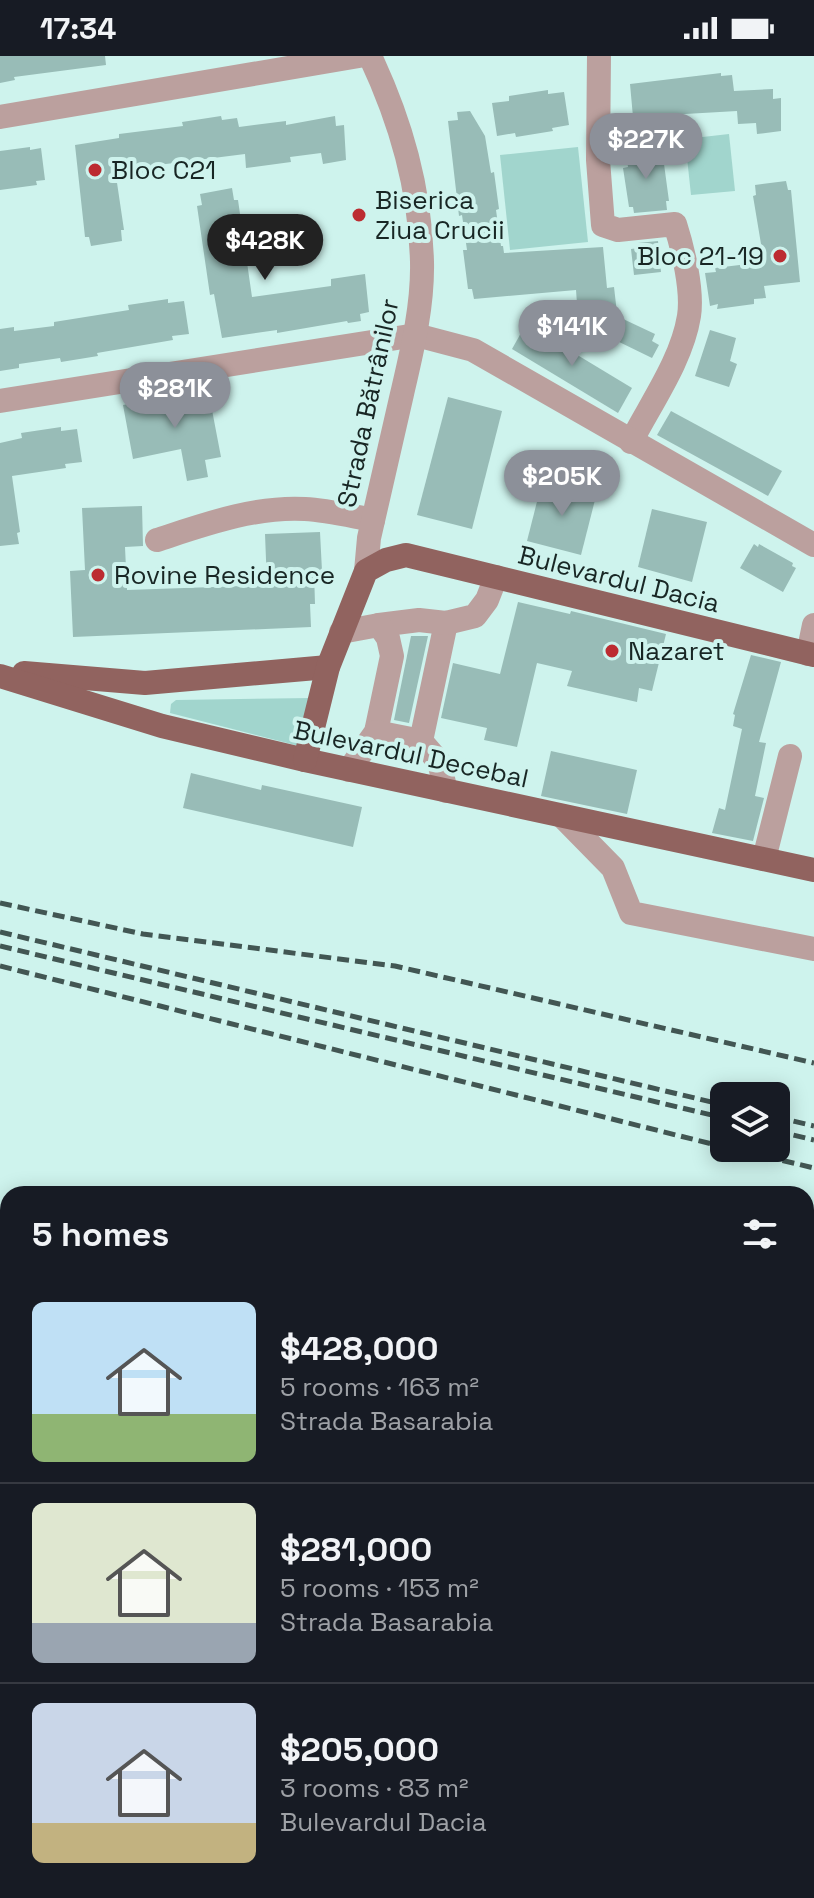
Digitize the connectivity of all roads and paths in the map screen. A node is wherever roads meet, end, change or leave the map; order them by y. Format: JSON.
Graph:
{"nodes":[{"id":1,"x":359,"y":56,"type":"edge"},
{"id":2,"x":370,"y":56,"type":"edge"},
{"id":3,"x":599,"y":56,"type":"edge"},
{"id":4,"x":0,"y":117,"type":"edge"},
{"id":5,"x":416,"y":335,"type":"junction"},
{"id":6,"x":0,"y":401,"type":"edge"},
{"id":7,"x":631,"y":442,"type":"junction"},
{"id":8,"x":373,"y":520,"type":"junction"},
{"id":9,"x":157,"y":540,"type":"dead end"},
{"id":10,"x":814,"y":545,"type":"edge"},
{"id":11,"x":366,"y":571,"type":"junction"},
{"id":12,"x":496,"y":577,"type":"junction"},
{"id":13,"x":446,"y":623,"type":"junction"},
{"id":14,"x":379,"y":625,"type":"junction"},
{"id":15,"x":814,"y":625,"type":"edge"},
{"id":16,"x":341,"y":632,"type":"junction"},
{"id":17,"x":811,"y":655,"type":"edge"},
{"id":18,"x":328,"y":667,"type":"junction"},
{"id":19,"x":0,"y":673,"type":"edge"},
{"id":20,"x":376,"y":732,"type":"junction"},
{"id":21,"x":421,"y":741,"type":"junction"},
{"id":22,"x":790,"y":756,"type":"dead end"},
{"id":23,"x":305,"y":760,"type":"junction"},
{"id":24,"x":349,"y":770,"type":"junction"},
{"id":25,"x":446,"y":791,"type":"junction"},
{"id":26,"x":562,"y":816,"type":"junction"},
{"id":27,"x":764,"y":859,"type":"junction"},
{"id":28,"x":814,"y":870,"type":"edge"},
{"id":29,"x":814,"y":949,"type":"edge"}],
"edges":[{"from":1,"to":4,"type":"street"},
{"from":2,"to":5,"type":"street","name":"Strada Bătrânilor"},
{"from":3,"to":7,"type":"street"},
{"from":5,"to":6,"type":"street"},
{"from":5,"to":7,"type":"street"},
{"from":5,"to":8,"type":"street","name":"Strada Bătrânilor"},
{"from":7,"to":10,"type":"street"},
{"from":8,"to":9,"type":"street"},
{"from":8,"to":11,"type":"street","name":"Strada Bătrânilor"},
{"from":11,"to":12,"type":"main road","name":"Bulevardul Dacia"},
{"from":11,"to":16,"type":"main road","name":"Strada Bătrânilor"},
{"from":12,"to":13,"type":"street"},
{"from":12,"to":17,"type":"main road","name":"Bulevardul Dacia"},
{"from":13,"to":14,"type":"street"},
{"from":13,"to":21,"type":"street"},
{"from":14,"to":16,"type":"street"},
{"from":14,"to":20,"type":"street"},
{"from":15,"to":17,"type":"street"},
{"from":16,"to":18,"type":"main road","name":"Strada Bătrânilor"},
{"from":18,"to":19,"type":"main road","name":"Bulevardul Decebal"},
{"from":18,"to":23,"type":"main road","name":"Strada Bătrânilor"},
{"from":19,"to":23,"type":"main road","name":"Bulevardul Decebal"},
{"from":20,"to":21,"type":"street"},
{"from":20,"to":24,"type":"street"},
{"from":21,"to":25,"type":"street"},
{"from":22,"to":27,"type":"street"},
{"from":23,"to":24,"type":"main road","name":"Bulevardul Decebal"},
{"from":24,"to":25,"type":"main road","name":"Bulevardul Decebal"},
{"from":25,"to":26,"type":"main road","name":"Bulevardul Decebal"},
{"from":26,"to":27,"type":"main road","name":"Bulevardul Decebal"},
{"from":26,"to":29,"type":"street"},
{"from":27,"to":28,"type":"main road","name":"Bulevardul Decebal"}]}
